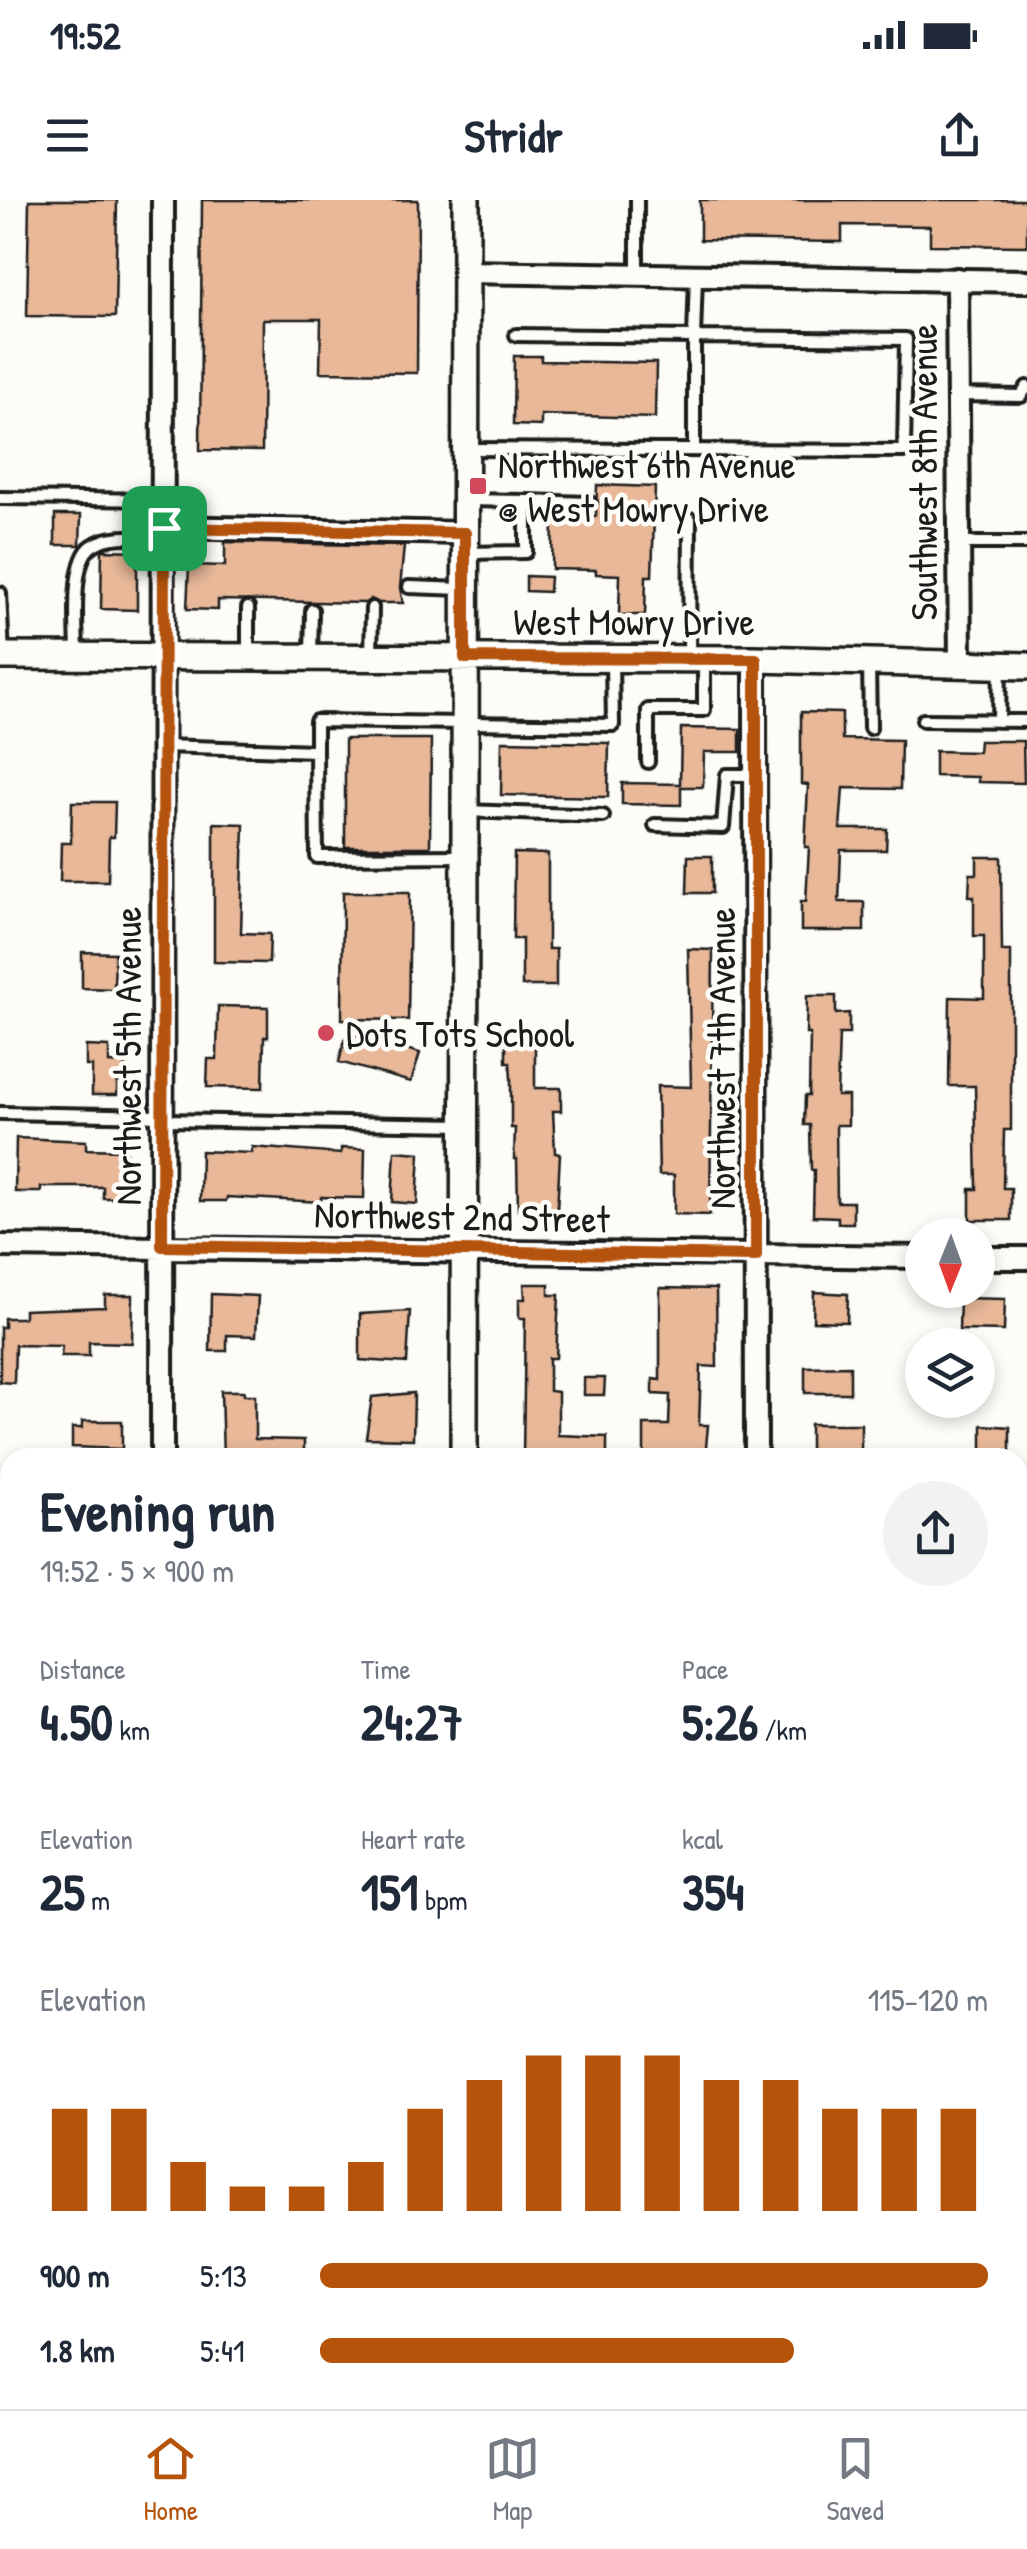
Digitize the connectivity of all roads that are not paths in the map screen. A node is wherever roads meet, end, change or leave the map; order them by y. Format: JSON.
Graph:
{"nodes":[{"id":1,"x":163,"y":200,"type":"edge"},
{"id":2,"x":466,"y":200,"type":"edge"},
{"id":3,"x":637,"y":200,"type":"edge"},
{"id":4,"x":466,"y":272,"type":"junction"},
{"id":5,"x":637,"y":275,"type":"junction"},
{"id":6,"x":696,"y":276,"type":"junction"},
{"id":7,"x":957,"y":279,"type":"junction"},
{"id":8,"x":1027,"y":281,"type":"edge"},
{"id":9,"x":516,"y":335,"type":"dead end"},
{"id":10,"x":694,"y":336,"type":"junction"},
{"id":11,"x":1027,"y":387,"type":"edge"},
{"id":12,"x":958,"y":394,"type":"junction"},
{"id":13,"x":466,"y":449,"type":"junction"},
{"id":14,"x":694,"y":450,"type":"junction"},
{"id":15,"x":0,"y":498,"type":"edge"},
{"id":16,"x":164,"y":500,"type":"junction"},
{"id":17,"x":466,"y":500,"type":"junction"},
{"id":18,"x":526,"y":501,"type":"junction"},
{"id":19,"x":590,"y":503,"type":"dead end"},
{"id":20,"x":690,"y":519,"type":"dead end"},
{"id":21,"x":164,"y":533,"type":"junction"},
{"id":22,"x":465,"y":543,"type":"junction"},
{"id":23,"x":959,"y":543,"type":"junction"},
{"id":24,"x":1027,"y":543,"type":"edge"},
{"id":25,"x":409,"y":587,"type":"dead end"},
{"id":26,"x":465,"y":589,"type":"junction"},
{"id":27,"x":0,"y":593,"type":"edge"},
{"id":28,"x":248,"y":608,"type":"dead end"},
{"id":29,"x":372,"y":608,"type":"dead end"},
{"id":30,"x":312,"y":610,"type":"dead end"},
{"id":31,"x":2,"y":656,"type":"edge"},
{"id":32,"x":77,"y":656,"type":"junction"},
{"id":33,"x":164,"y":656,"type":"junction"},
{"id":34,"x":248,"y":656,"type":"junction"},
{"id":35,"x":311,"y":656,"type":"junction"},
{"id":36,"x":371,"y":657,"type":"junction"},
{"id":37,"x":465,"y":658,"type":"junction"},
{"id":38,"x":612,"y":658,"type":"junction"},
{"id":39,"x":697,"y":659,"type":"junction"},
{"id":40,"x":756,"y":659,"type":"junction"},
{"id":41,"x":869,"y":662,"type":"junction"},
{"id":42,"x":960,"y":664,"type":"junction"},
{"id":43,"x":1000,"y":665,"type":"junction"},
{"id":44,"x":1027,"y":666,"type":"edge"},
{"id":45,"x":923,"y":720,"type":"dead end"},
{"id":46,"x":998,"y":721,"type":"junction"},
{"id":47,"x":1027,"y":722,"type":"edge"},
{"id":48,"x":465,"y":724,"type":"junction"},
{"id":49,"x":870,"y":728,"type":"dead end"},
{"id":50,"x":164,"y":746,"type":"junction"},
{"id":51,"x":316,"y":750,"type":"junction"},
{"id":52,"x":648,"y":762,"type":"dead end"},
{"id":53,"x":755,"y":775,"type":"junction"},
{"id":54,"x":465,"y":811,"type":"junction"},
{"id":55,"x":603,"y":816,"type":"dead end"},
{"id":56,"x":655,"y":825,"type":"dead end"},
{"id":57,"x":464,"y":856,"type":"junction"},
{"id":58,"x":0,"y":1113,"type":"edge"},
{"id":59,"x":162,"y":1118,"type":"junction"},
{"id":60,"x":464,"y":1124,"type":"junction"},
{"id":61,"x":0,"y":1246,"type":"edge"},
{"id":62,"x":162,"y":1246,"type":"junction"},
{"id":63,"x":464,"y":1252,"type":"junction"},
{"id":64,"x":756,"y":1256,"type":"junction"},
{"id":65,"x":905,"y":1257,"type":"edge"},
{"id":66,"x":995,"y":1258,"type":"edge"},
{"id":67,"x":1027,"y":1258,"type":"edge"},
{"id":68,"x":162,"y":1448,"type":"edge"},
{"id":69,"x":464,"y":1448,"type":"edge"},
{"id":70,"x":756,"y":1448,"type":"edge"}],
"edges":[{"from":1,"to":16,"type":"street","name":"Northwest 5th Avenue"},
{"from":2,"to":4,"type":"street"},
{"from":3,"to":5,"type":"lane"},
{"from":4,"to":5,"type":"street"},
{"from":4,"to":13,"type":"street"},
{"from":5,"to":6,"type":"street"},
{"from":6,"to":7,"type":"street"},
{"from":6,"to":10,"type":"lane"},
{"from":7,"to":8,"type":"street"},
{"from":7,"to":12,"type":"street","name":"Southwest 8th Avenue"},
{"from":9,"to":10,"type":"lane"},
{"from":10,"to":14,"type":"lane"},
{"from":10,"to":14,"type":"lane"},
{"from":11,"to":12,"type":"lane"},
{"from":12,"to":23,"type":"street","name":"Southwest 8th Avenue"},
{"from":13,"to":14,"type":"lane"},
{"from":13,"to":17,"type":"street"},
{"from":15,"to":16,"type":"lane"},
{"from":16,"to":21,"type":"street","name":"Northwest 5th Avenue"},
{"from":17,"to":18,"type":"lane"},
{"from":17,"to":22,"type":"street"},
{"from":18,"to":19,"type":"lane"},
{"from":18,"to":22,"type":"lane"},
{"from":20,"to":39,"type":"lane"},
{"from":21,"to":22,"type":"street"},
{"from":21,"to":32,"type":"lane"},
{"from":21,"to":33,"type":"street","name":"Northwest 5th Avenue"},
{"from":22,"to":26,"type":"street"},
{"from":23,"to":24,"type":"lane"},
{"from":23,"to":42,"type":"street","name":"Southwest 8th Avenue"},
{"from":25,"to":26,"type":"lane"},
{"from":26,"to":37,"type":"street"},
{"from":27,"to":31,"type":"lane"},
{"from":28,"to":34,"type":"lane"},
{"from":29,"to":36,"type":"lane"},
{"from":30,"to":35,"type":"lane"},
{"from":31,"to":32,"type":"street","name":"West Mowry Drive"},
{"from":32,"to":33,"type":"street","name":"West Mowry Drive"},
{"from":33,"to":34,"type":"street","name":"West Mowry Drive"},
{"from":33,"to":50,"type":"street","name":"Northwest 5th Avenue"},
{"from":34,"to":35,"type":"street","name":"West Mowry Drive"},
{"from":35,"to":36,"type":"street","name":"West Mowry Drive"},
{"from":36,"to":37,"type":"street","name":"West Mowry Drive"},
{"from":37,"to":38,"type":"street","name":"West Mowry Drive"},
{"from":37,"to":48,"type":"street"},
{"from":38,"to":39,"type":"street","name":"West Mowry Drive"},
{"from":38,"to":48,"type":"lane"},
{"from":39,"to":40,"type":"street","name":"West Mowry Drive"},
{"from":39,"to":52,"type":"lane"},
{"from":40,"to":41,"type":"street","name":"West Mowry Drive"},
{"from":40,"to":53,"type":"street","name":"Northwest 7th Avenue"},
{"from":41,"to":42,"type":"street","name":"West Mowry Drive"},
{"from":41,"to":49,"type":"lane"},
{"from":42,"to":43,"type":"street","name":"West Mowry Drive"},
{"from":43,"to":44,"type":"street","name":"West Mowry Drive"},
{"from":43,"to":46,"type":"lane"},
{"from":45,"to":46,"type":"lane"},
{"from":46,"to":47,"type":"lane"},
{"from":48,"to":51,"type":"lane"},
{"from":48,"to":54,"type":"street"},
{"from":50,"to":51,"type":"lane"},
{"from":50,"to":59,"type":"street","name":"Northwest 5th Avenue"},
{"from":51,"to":57,"type":"lane"},
{"from":53,"to":56,"type":"lane"},
{"from":53,"to":64,"type":"street","name":"Northwest 7th Avenue"},
{"from":54,"to":55,"type":"lane"},
{"from":54,"to":57,"type":"street"},
{"from":57,"to":60,"type":"street"},
{"from":58,"to":59,"type":"lane"},
{"from":59,"to":60,"type":"lane"},
{"from":59,"to":62,"type":"street","name":"Northwest 5th Avenue"},
{"from":60,"to":63,"type":"street"},
{"from":61,"to":62,"type":"street","name":"Northwest 2nd Street"},
{"from":62,"to":63,"type":"street","name":"Northwest 2nd Street"},
{"from":62,"to":68,"type":"street","name":"Northwest 5th Avenue"},
{"from":63,"to":64,"type":"street","name":"Northwest 2nd Street"},
{"from":63,"to":69,"type":"street"},
{"from":64,"to":65,"type":"street","name":"Northwest 2nd Street"},
{"from":64,"to":70,"type":"street","name":"Northwest 7th Avenue"},
{"from":66,"to":67,"type":"street"}]}
